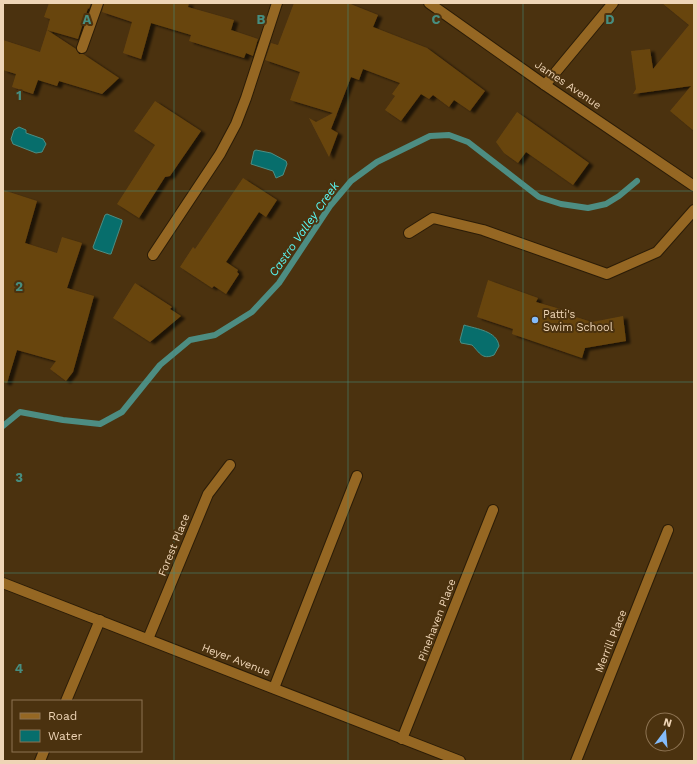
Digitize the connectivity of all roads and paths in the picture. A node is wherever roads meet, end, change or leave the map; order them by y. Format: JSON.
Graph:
{"nodes":[{"id":1,"x":98,"y":3,"type":"edge"},
{"id":2,"x":277,"y":3,"type":"edge"},
{"id":3,"x":429,"y":3,"type":"edge"},
{"id":4,"x":614,"y":3,"type":"edge"},
{"id":5,"x":82,"y":48,"type":"dead end"},
{"id":6,"x":545,"y":85,"type":"junction"},
{"id":7,"x":694,"y":186,"type":"edge"},
{"id":8,"x":694,"y":210,"type":"edge"},
{"id":9,"x":409,"y":233,"type":"dead end"},
{"id":10,"x":153,"y":255,"type":"dead end"},
{"id":11,"x":230,"y":465,"type":"dead end"},
{"id":12,"x":357,"y":476,"type":"dead end"},
{"id":13,"x":493,"y":510,"type":"dead end"},
{"id":14,"x":668,"y":530,"type":"dead end"},
{"id":15,"x":3,"y":583,"type":"edge"},
{"id":16,"x":100,"y":620,"type":"junction"},
{"id":17,"x":148,"y":639,"type":"junction"},
{"id":18,"x":274,"y":688,"type":"junction"},
{"id":19,"x":66,"y":700,"type":"edge"},
{"id":20,"x":402,"y":739,"type":"junction"},
{"id":21,"x":460,"y":761,"type":"edge"},
{"id":22,"x":576,"y":761,"type":"edge"}],
"edges":[{"from":1,"to":5,"type":"street"},
{"from":2,"to":10,"type":"street"},
{"from":3,"to":6,"type":"street","name":"James Avenue"},
{"from":4,"to":6,"type":"street"},
{"from":6,"to":7,"type":"street","name":"James Avenue"},
{"from":8,"to":9,"type":"street"},
{"from":11,"to":17,"type":"street","name":"Forest Place"},
{"from":12,"to":18,"type":"street"},
{"from":13,"to":20,"type":"street","name":"Pinehaven Place"},
{"from":14,"to":22,"type":"street","name":"Merrill Place"},
{"from":15,"to":16,"type":"street","name":"Heyer Avenue"},
{"from":16,"to":17,"type":"street","name":"Heyer Avenue"},
{"from":16,"to":19,"type":"street"},
{"from":17,"to":18,"type":"street","name":"Heyer Avenue"},
{"from":18,"to":20,"type":"street","name":"Heyer Avenue"},
{"from":20,"to":21,"type":"street","name":"Heyer Avenue"}]}
